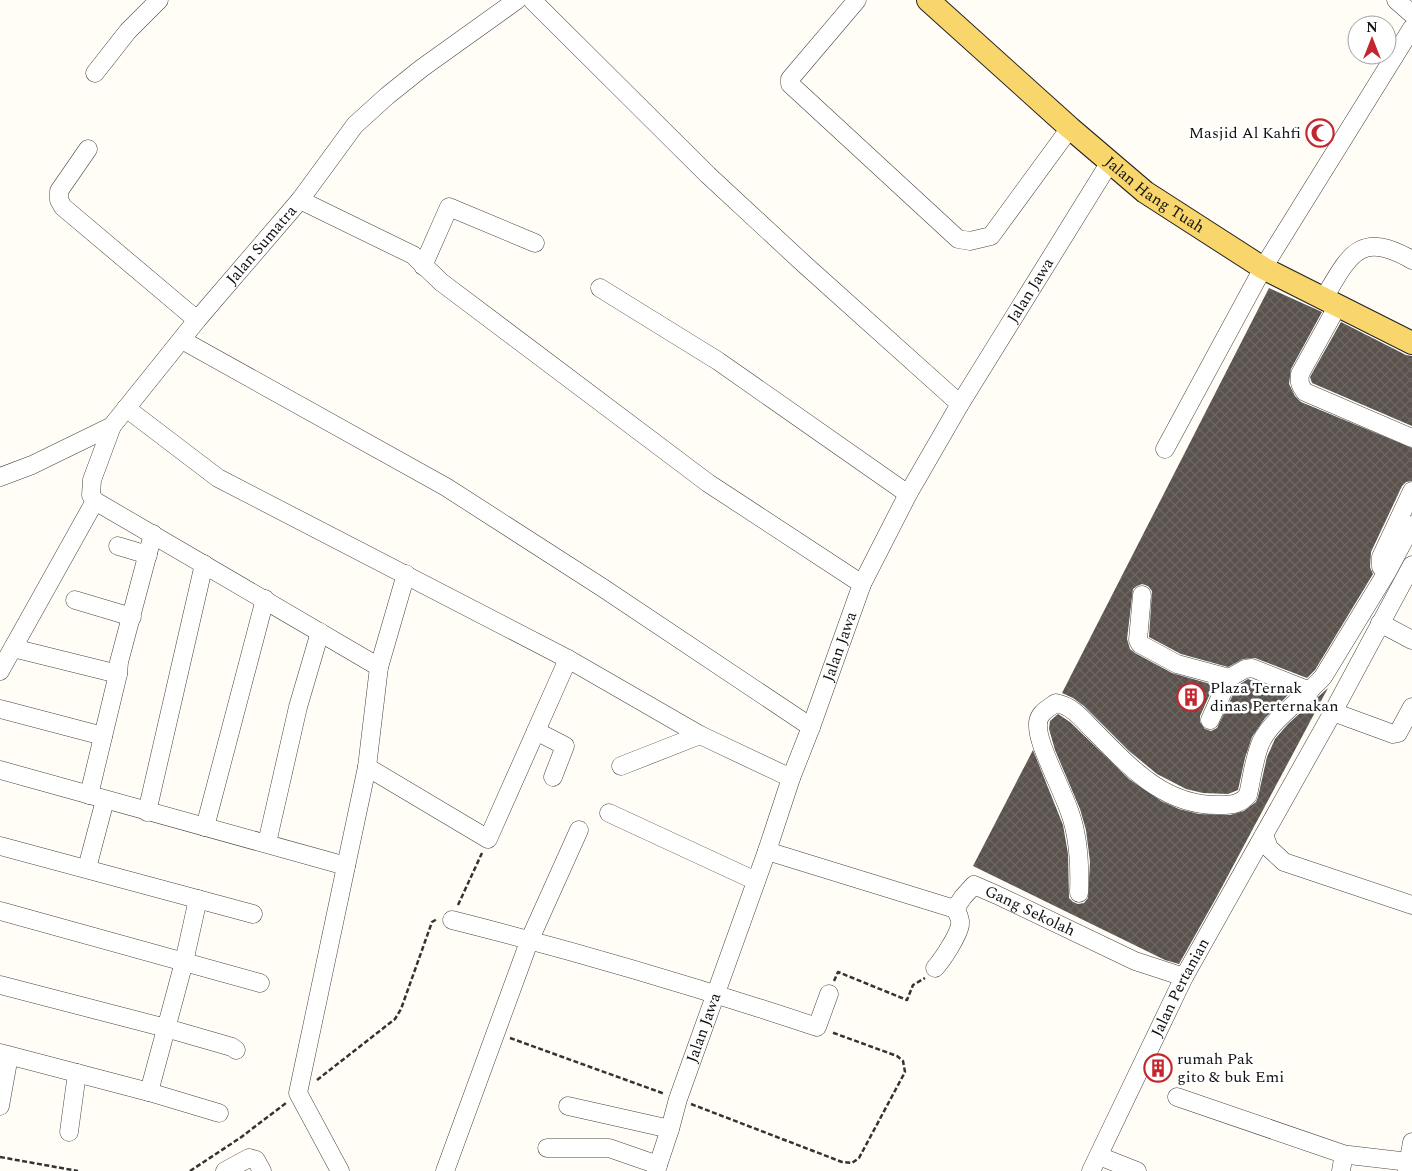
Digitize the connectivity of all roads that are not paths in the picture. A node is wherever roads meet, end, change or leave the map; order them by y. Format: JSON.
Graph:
{"nodes":[{"id":1,"x":159,"y":0,"type":"edge"},
{"id":2,"x":517,"y":0,"type":"edge"},
{"id":3,"x":532,"y":0,"type":"edge"},
{"id":4,"x":857,"y":0,"type":"edge"},
{"id":5,"x":928,"y":0,"type":"edge"},
{"id":6,"x":1396,"y":0,"type":"edge"},
{"id":7,"x":497,"y":6,"type":"edge"},
{"id":8,"x":1412,"y":14,"type":"edge"},
{"id":9,"x":1412,"y":28,"type":"edge"},
{"id":10,"x":95,"y":73,"type":"dead end"},
{"id":11,"x":1070,"y":128,"type":"junction"},
{"id":12,"x":88,"y":149,"type":"dead end"},
{"id":13,"x":1110,"y":162,"type":"junction"},
{"id":14,"x":300,"y":200,"type":"junction"},
{"id":15,"x":534,"y":242,"type":"dead end"},
{"id":16,"x":1412,"y":260,"type":"edge"},
{"id":17,"x":424,"y":266,"type":"junction"},
{"id":18,"x":1263,"y":268,"type":"junction"},
{"id":19,"x":600,"y":288,"type":"dead end"},
{"id":20,"x":1331,"y":302,"type":"junction"},
{"id":21,"x":198,"y":320,"type":"junction"},
{"id":22,"x":182,"y":340,"type":"junction"},
{"id":23,"x":1412,"y":343,"type":"edge"},
{"id":24,"x":960,"y":404,"type":"junction"},
{"id":25,"x":126,"y":408,"type":"junction"},
{"id":26,"x":112,"y":426,"type":"junction"},
{"id":27,"x":1412,"y":438,"type":"edge"},
{"id":28,"x":1165,"y":449,"type":"dead end"},
{"id":29,"x":0,"y":477,"type":"edge"},
{"id":30,"x":1412,"y":491,"type":"edge"},
{"id":31,"x":908,"y":494,"type":"junction"},
{"id":32,"x":94,"y":501,"type":"junction"},
{"id":33,"x":1412,"y":525,"type":"edge"},
{"id":34,"x":153,"y":534,"type":"junction"},
{"id":35,"x":118,"y":546,"type":"dead end"},
{"id":36,"x":148,"y":555,"type":"junction"},
{"id":37,"x":204,"y":564,"type":"junction"},
{"id":38,"x":1412,"y":565,"type":"edge"},
{"id":39,"x":1386,"y":572,"type":"junction"},
{"id":40,"x":406,"y":574,"type":"junction"},
{"id":41,"x":862,"y":584,"type":"junction"},
{"id":42,"x":1142,"y":595,"type":"dead end"},
{"id":43,"x":75,"y":600,"type":"dead end"},
{"id":44,"x":265,"y":600,"type":"junction"},
{"id":45,"x":132,"y":616,"type":"junction"},
{"id":46,"x":1380,"y":623,"type":"junction"},
{"id":47,"x":320,"y":632,"type":"junction"},
{"id":48,"x":1412,"y":640,"type":"edge"},
{"id":49,"x":13,"y":648,"type":"junction"},
{"id":50,"x":568,"y":658,"type":"junction"},
{"id":51,"x":379,"y":667,"type":"junction"},
{"id":52,"x":0,"y":671,"type":"edge"},
{"id":53,"x":118,"y":674,"type":"junction"},
{"id":54,"x":1229,"y":678,"type":"junction"},
{"id":55,"x":1310,"y":691,"type":"junction"},
{"id":56,"x":1412,"y":707,"type":"edge"},
{"id":57,"x":0,"y":709,"type":"edge"},
{"id":58,"x":1333,"y":712,"type":"junction"},
{"id":59,"x":1210,"y":720,"type":"dead end"},
{"id":60,"x":811,"y":727,"type":"junction"},
{"id":61,"x":536,"y":731,"type":"junction"},
{"id":62,"x":700,"y":735,"type":"junction"},
{"id":63,"x":103,"y":736,"type":"junction"},
{"id":64,"x":621,"y":766,"type":"dead end"},
{"id":65,"x":368,"y":767,"type":"junction"},
{"id":66,"x":0,"y":770,"type":"edge"},
{"id":67,"x":553,"y":777,"type":"dead end"},
{"id":68,"x":791,"y":778,"type":"junction"},
{"id":69,"x":97,"y":797,"type":"junction"},
{"id":70,"x":147,"y":812,"type":"junction"},
{"id":71,"x":609,"y":813,"type":"dead end"},
{"id":72,"x":205,"y":827,"type":"junction"},
{"id":73,"x":579,"y":830,"type":"dead end"},
{"id":74,"x":1264,"y":835,"type":"junction"},
{"id":75,"x":267,"y":843,"type":"junction"},
{"id":76,"x":0,"y":846,"type":"edge"},
{"id":77,"x":767,"y":851,"type":"junction"},
{"id":78,"x":346,"y":866,"type":"junction"},
{"id":79,"x":87,"y":868,"type":"junction"},
{"id":80,"x":756,"y":881,"type":"junction"},
{"id":81,"x":1080,"y":893,"type":"dead end"},
{"id":82,"x":198,"y":899,"type":"junction"},
{"id":83,"x":1412,"y":905,"type":"edge"},
{"id":84,"x":955,"y":909,"type":"junction"},
{"id":85,"x":0,"y":911,"type":"edge"},
{"id":86,"x":253,"y":914,"type":"dead end"},
{"id":87,"x":452,"y":920,"type":"road end"},
{"id":88,"x":530,"y":939,"type":"junction"},
{"id":89,"x":184,"y":962,"type":"junction"},
{"id":90,"x":935,"y":968,"type":"road end"},
{"id":91,"x":1184,"y":977,"type":"junction"},
{"id":92,"x":260,"y":982,"type":"dead end"},
{"id":93,"x":0,"y":985,"type":"edge"},
{"id":94,"x":715,"y":993,"type":"junction"},
{"id":95,"x":829,"y":994,"type":"road end"},
{"id":96,"x":166,"y":1028,"type":"junction"},
{"id":97,"x":236,"y":1050,"type":"dead end"},
{"id":98,"x":5,"y":1054,"type":"edge"},
{"id":99,"x":77,"y":1073,"type":"junction"},
{"id":100,"x":149,"y":1092,"type":"junction"},
{"id":101,"x":1178,"y":1097,"type":"dead end"},
{"id":102,"x":0,"y":1106,"type":"edge"},
{"id":103,"x":568,"y":1106,"type":"dead end"},
{"id":104,"x":219,"y":1113,"type":"dead end"},
{"id":105,"x":670,"y":1130,"type":"junction"},
{"id":106,"x":68,"y":1132,"type":"dead end"},
{"id":107,"x":1412,"y":1142,"type":"edge"},
{"id":108,"x":547,"y":1148,"type":"dead end"},
{"id":109,"x":1344,"y":1163,"type":"edge"},
{"id":110,"x":1095,"y":1164,"type":"edge"},
{"id":111,"x":1408,"y":1167,"type":"edge"},
{"id":112,"x":657,"y":1168,"type":"edge"},
{"id":113,"x":225,"y":1171,"type":"edge"},
{"id":114,"x":262,"y":1171,"type":"edge"},
{"id":115,"x":340,"y":1171,"type":"edge"},
{"id":116,"x":445,"y":1171,"type":"edge"},
{"id":117,"x":1137,"y":1171,"type":"edge"}],
"edges":[{"from":1,"to":10,"type":"street"},
{"from":2,"to":7,"type":"street","name":"Jalan Sumatra"},
{"from":3,"to":24,"type":"street"},
{"from":4,"to":11,"type":"street"},
{"from":5,"to":11,"type":"main road","name":"Jalan Hang Tuah"},
{"from":6,"to":8,"type":"street"},
{"from":7,"to":14,"type":"street","name":"Jalan Sumatra"},
{"from":9,"to":18,"type":"street"},
{"from":11,"to":13,"type":"main road","name":"Jalan Hang Tuah"},
{"from":12,"to":21,"type":"street"},
{"from":13,"to":18,"type":"main road","name":"Jalan Hang Tuah"},
{"from":13,"to":24,"type":"street","name":"Jalan Jawa"},
{"from":14,"to":17,"type":"street"},
{"from":14,"to":21,"type":"street","name":"Jalan Sumatra"},
{"from":15,"to":17,"type":"street"},
{"from":16,"to":20,"type":"street"},
{"from":17,"to":41,"type":"street"},
{"from":18,"to":20,"type":"main road","name":"Jalan Hang Tuah"},
{"from":18,"to":28,"type":"street"},
{"from":19,"to":31,"type":"street"},
{"from":20,"to":23,"type":"main road","name":"Jalan Hang Tuah"},
{"from":20,"to":27,"type":"street"},
{"from":21,"to":22,"type":"street","name":"Jalan Sumatra"},
{"from":22,"to":25,"type":"street","name":"Jalan Sumatra"},
{"from":22,"to":60,"type":"street"},
{"from":24,"to":31,"type":"street","name":"Jalan Jawa"},
{"from":25,"to":26,"type":"street","name":"Jalan Sumatra"},
{"from":25,"to":40,"type":"street"},
{"from":26,"to":29,"type":"street","name":"Jalan Sumatra"},
{"from":26,"to":32,"type":"street"},
{"from":30,"to":39,"type":"street"},
{"from":31,"to":41,"type":"street","name":"Jalan Jawa"},
{"from":32,"to":34,"type":"street"},
{"from":32,"to":49,"type":"street"},
{"from":33,"to":39,"type":"street"},
{"from":34,"to":36,"type":"street"},
{"from":34,"to":37,"type":"street"},
{"from":35,"to":36,"type":"street"},
{"from":36,"to":45,"type":"street"},
{"from":37,"to":44,"type":"street"},
{"from":37,"to":70,"type":"street"},
{"from":38,"to":46,"type":"street","name":"Jalan Pertanian"},
{"from":39,"to":55,"type":"street"},
{"from":40,"to":50,"type":"street"},
{"from":40,"to":51,"type":"street"},
{"from":41,"to":60,"type":"street","name":"Jalan Jawa"},
{"from":42,"to":54,"type":"street"},
{"from":43,"to":45,"type":"street"},
{"from":44,"to":47,"type":"street"},
{"from":44,"to":72,"type":"street"},
{"from":45,"to":53,"type":"street"},
{"from":46,"to":48,"type":"street"},
{"from":46,"to":58,"type":"street","name":"Jalan Pertanian"},
{"from":47,"to":51,"type":"street"},
{"from":47,"to":75,"type":"street"},
{"from":49,"to":52,"type":"street"},
{"from":49,"to":53,"type":"street"},
{"from":50,"to":61,"type":"street"},
{"from":50,"to":62,"type":"street"},
{"from":51,"to":65,"type":"street"},
{"from":53,"to":63,"type":"street"},
{"from":54,"to":55,"type":"street"},
{"from":54,"to":59,"type":"street"},
{"from":55,"to":81,"type":"street"},
{"from":56,"to":58,"type":"street"},
{"from":57,"to":63,"type":"street"},
{"from":58,"to":74,"type":"street","name":"Jalan Pertanian"},
{"from":60,"to":68,"type":"street","name":"Jalan Jawa"},
{"from":61,"to":65,"type":"street"},
{"from":61,"to":67,"type":"street"},
{"from":62,"to":64,"type":"street"},
{"from":62,"to":68,"type":"street"},
{"from":63,"to":69,"type":"street"},
{"from":65,"to":78,"type":"street"},
{"from":66,"to":69,"type":"street"},
{"from":68,"to":77,"type":"street","name":"Jalan Jawa"},
{"from":69,"to":70,"type":"street"},
{"from":69,"to":79,"type":"street"},
{"from":70,"to":72,"type":"street"},
{"from":71,"to":80,"type":"street"},
{"from":72,"to":75,"type":"street"},
{"from":73,"to":88,"type":"street"},
{"from":74,"to":83,"type":"street"},
{"from":74,"to":91,"type":"street","name":"Jalan Pertanian"},
{"from":75,"to":78,"type":"street"},
{"from":76,"to":79,"type":"street"},
{"from":77,"to":80,"type":"street","name":"Jalan Jawa"},
{"from":77,"to":84,"type":"street"},
{"from":78,"to":115,"type":"street"},
{"from":79,"to":82,"type":"street"},
{"from":80,"to":94,"type":"street","name":"Jalan Jawa"},
{"from":82,"to":86,"type":"street"},
{"from":82,"to":89,"type":"street"},
{"from":84,"to":90,"type":"street"},
{"from":84,"to":91,"type":"street","name":"Gang Sekolah"},
{"from":85,"to":89,"type":"street"},
{"from":87,"to":88,"type":"street"},
{"from":88,"to":94,"type":"street"},
{"from":88,"to":116,"type":"street"},
{"from":89,"to":92,"type":"street"},
{"from":89,"to":96,"type":"street"},
{"from":91,"to":110,"type":"street","name":"Jalan Pertanian"},
{"from":93,"to":96,"type":"street"},
{"from":94,"to":95,"type":"street"},
{"from":94,"to":105,"type":"street","name":"Jalan Jawa"},
{"from":96,"to":97,"type":"street"},
{"from":96,"to":100,"type":"street"},
{"from":98,"to":99,"type":"street"},
{"from":98,"to":102,"type":"street"},
{"from":99,"to":100,"type":"street"},
{"from":99,"to":106,"type":"street"},
{"from":100,"to":104,"type":"street"},
{"from":101,"to":109,"type":"street"},
{"from":103,"to":105,"type":"street"},
{"from":105,"to":112,"type":"street","name":"Jalan Jawa"},
{"from":107,"to":111,"type":"street"},
{"from":108,"to":112,"type":"street"},
{"from":109,"to":111,"type":"street"},
{"from":110,"to":117,"type":"street"},
{"from":113,"to":114,"type":"street"}]}
